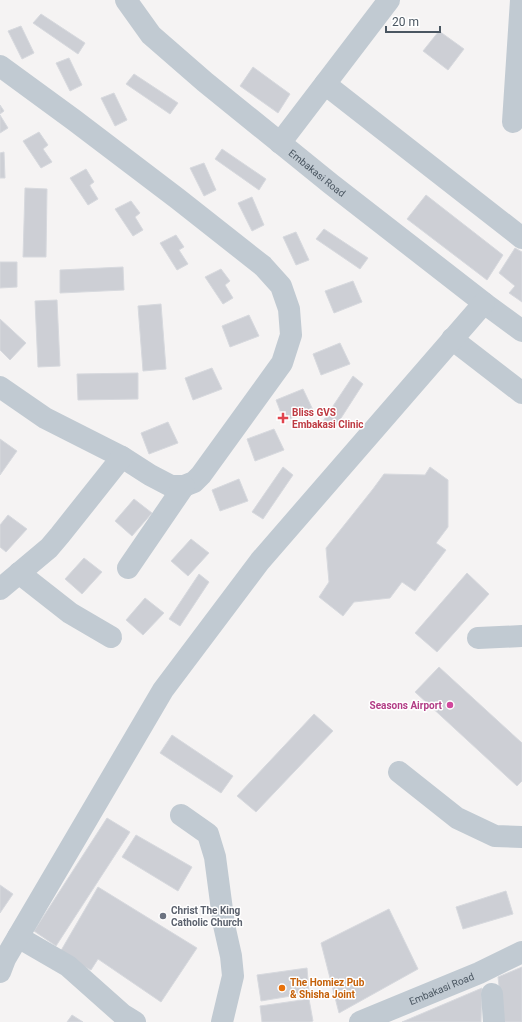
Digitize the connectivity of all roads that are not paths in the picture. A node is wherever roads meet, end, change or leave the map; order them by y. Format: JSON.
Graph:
{"nodes":[{"id":1,"x":126,"y":0,"type":"edge"},
{"id":2,"x":389,"y":0,"type":"edge"},
{"id":3,"x":521,"y":0,"type":"edge"},
{"id":4,"x":0,"y":66,"type":"edge"},
{"id":5,"x":325,"y":84,"type":"junction"},
{"id":6,"x":513,"y":122,"type":"dead end"},
{"id":7,"x":280,"y":143,"type":"junction"},
{"id":8,"x":522,"y":238,"type":"edge"},
{"id":9,"x":484,"y":303,"type":"junction"},
{"id":10,"x":522,"y":331,"type":"edge"},
{"id":11,"x":452,"y":339,"type":"junction"},
{"id":12,"x":0,"y":387,"type":"edge"},
{"id":13,"x":522,"y":393,"type":"edge"},
{"id":14,"x":122,"y":457,"type":"junction"},
{"id":15,"x":184,"y":486,"type":"junction"},
{"id":16,"x":128,"y":568,"type":"dead end"},
{"id":17,"x":19,"y":573,"type":"junction"},
{"id":18,"x":0,"y":589,"type":"edge"},
{"id":19,"x":522,"y":636,"type":"edge"},
{"id":20,"x":111,"y":637,"type":"dead end"},
{"id":21,"x":478,"y":638,"type":"dead end"},
{"id":22,"x":400,"y":772,"type":"dead end"},
{"id":23,"x":181,"y":815,"type":"dead end"},
{"id":24,"x":522,"y":837,"type":"edge"},
{"id":25,"x":18,"y":938,"type":"junction"},
{"id":26,"x":522,"y":952,"type":"edge"},
{"id":27,"x":0,"y":972,"type":"edge"},
{"id":28,"x":492,"y":994,"type":"dead end"},
{"id":29,"x":135,"y":1022,"type":"edge"},
{"id":30,"x":222,"y":1022,"type":"edge"},
{"id":31,"x":360,"y":1022,"type":"edge"},
{"id":32,"x":494,"y":1022,"type":"edge"}],
"edges":[{"from":1,"to":7,"type":"street","name":"Embakasi Road"},
{"from":2,"to":5,"type":"street"},
{"from":3,"to":6,"type":"street"},
{"from":4,"to":15,"type":"street"},
{"from":5,"to":7,"type":"street"},
{"from":5,"to":8,"type":"street"},
{"from":7,"to":9,"type":"street","name":"Embakasi Road"},
{"from":9,"to":10,"type":"street","name":"Embakasi Road"},
{"from":9,"to":11,"type":"street"},
{"from":11,"to":13,"type":"street"},
{"from":11,"to":25,"type":"street"},
{"from":12,"to":14,"type":"street"},
{"from":14,"to":15,"type":"street"},
{"from":14,"to":17,"type":"street"},
{"from":15,"to":16,"type":"street"},
{"from":17,"to":18,"type":"street"},
{"from":17,"to":20,"type":"street"},
{"from":19,"to":21,"type":"street"},
{"from":22,"to":24,"type":"street"},
{"from":23,"to":30,"type":"street"},
{"from":25,"to":27,"type":"street"},
{"from":25,"to":29,"type":"street"},
{"from":26,"to":31,"type":"street","name":"Embakasi Road"},
{"from":28,"to":32,"type":"street"}]}
